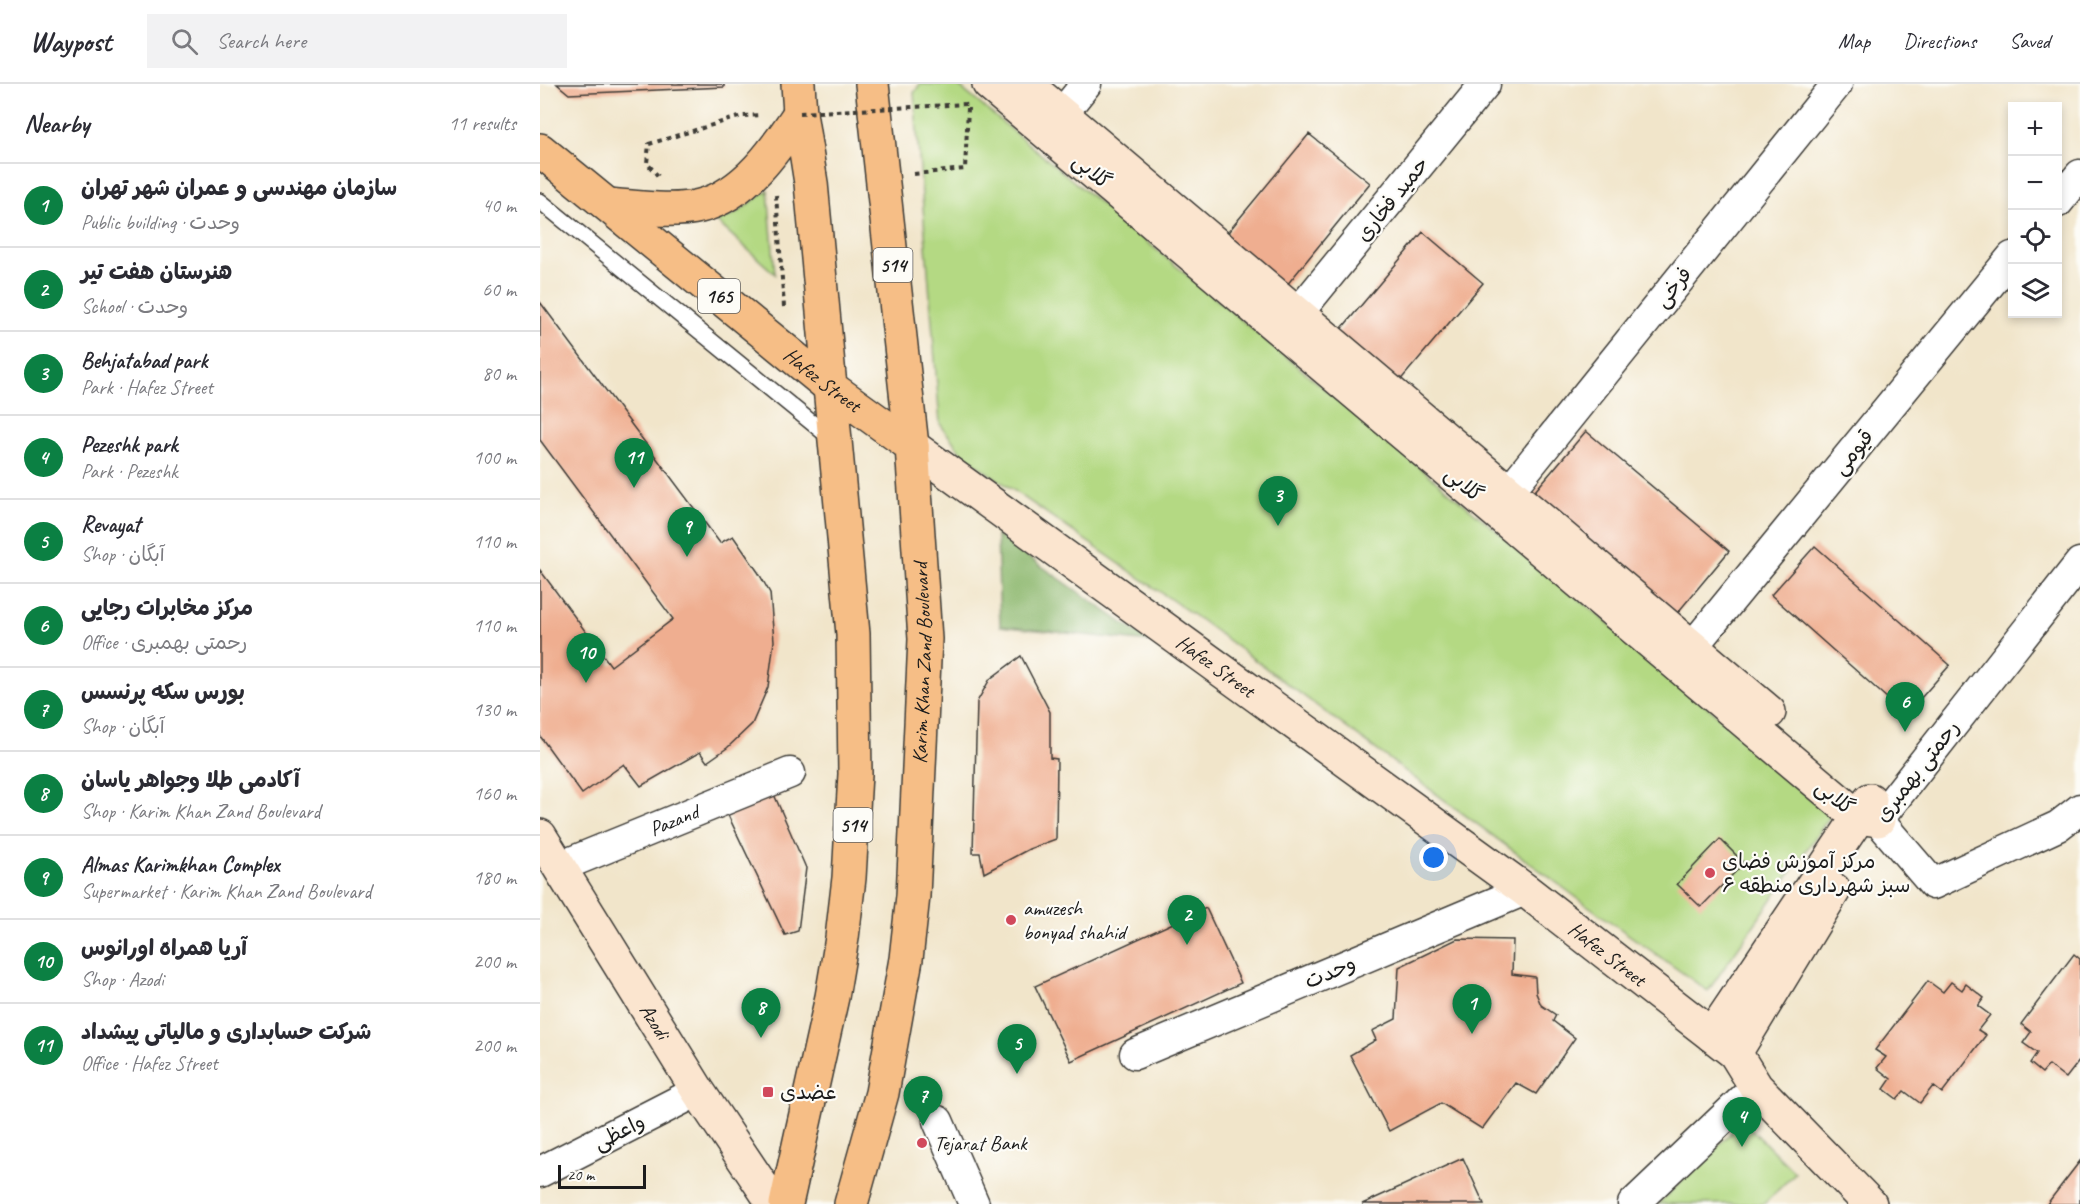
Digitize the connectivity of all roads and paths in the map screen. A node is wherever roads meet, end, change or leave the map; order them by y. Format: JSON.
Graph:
{"nodes":[{"id":1,"x":872,"y":84,"type":"edge"},
{"id":2,"x":1026,"y":84,"type":"edge"},
{"id":3,"x":1086,"y":84,"type":"edge"},
{"id":4,"x":1485,"y":84,"type":"edge"},
{"id":5,"x":1837,"y":84,"type":"edge"},
{"id":6,"x":978,"y":94,"type":"edge"},
{"id":7,"x":799,"y":99,"type":"edge"},
{"id":8,"x":742,"y":116,"type":"dead end"},
{"id":9,"x":1055,"y":124,"type":"junction"},
{"id":10,"x":540,"y":150,"type":"edge"},
{"id":11,"x":2080,"y":175,"type":"edge"},
{"id":12,"x":884,"y":177,"type":"junction"},
{"id":13,"x":660,"y":180,"type":"dead end"},
{"id":14,"x":775,"y":190,"type":"dead end"},
{"id":15,"x":2062,"y":197,"type":"edge"},
{"id":16,"x":540,"y":201,"type":"edge"},
{"id":17,"x":608,"y":206,"type":"junction"},
{"id":18,"x":2008,"y":263,"type":"edge"},
{"id":19,"x":1290,"y":322,"type":"junction"},
{"id":20,"x":787,"y":351,"type":"junction"},
{"id":21,"x":830,"y":387,"type":"junction"},
{"id":22,"x":835,"y":441,"type":"junction"},
{"id":23,"x":912,"y":446,"type":"junction"},
{"id":24,"x":1501,"y":500,"type":"junction"},
{"id":25,"x":2080,"y":563,"type":"edge"},
{"id":26,"x":1686,"y":655,"type":"junction"},
{"id":27,"x":790,"y":773,"type":"dead end"},
{"id":28,"x":2080,"y":809,"type":"edge"},
{"id":29,"x":1868,"y":812,"type":"junction"},
{"id":30,"x":540,"y":836,"type":"edge"},
{"id":31,"x":559,"y":867,"type":"junction"},
{"id":32,"x":1525,"y":890,"type":"junction"},
{"id":33,"x":1723,"y":1044,"type":"junction"},
{"id":34,"x":1135,"y":1054,"type":"dead end"},
{"id":35,"x":1756,"y":1087,"type":"junction"},
{"id":36,"x":698,"y":1091,"type":"junction"},
{"id":37,"x":938,"y":1120,"type":"dead end"},
{"id":38,"x":540,"y":1172,"type":"edge"},
{"id":39,"x":774,"y":1204,"type":"edge"},
{"id":40,"x":786,"y":1204,"type":"edge"},
{"id":41,"x":851,"y":1204,"type":"edge"},
{"id":42,"x":974,"y":1204,"type":"edge"},
{"id":43,"x":1634,"y":1204,"type":"edge"},
{"id":44,"x":1870,"y":1204,"type":"edge"}],
"edges":[{"from":1,"to":12,"type":"main road","name":"Karim Khan Zand Boulevard","number":"514"},
{"from":2,"to":9,"type":"street","name":"گلابی"},
{"from":3,"to":9,"type":"street"},
{"from":4,"to":19,"type":"street","name":"حمید فخاری"},
{"from":5,"to":24,"type":"street","name":"فرخی"},
{"from":6,"to":7,"type":"path","bridge":true},
{"from":6,"to":9,"type":"street","name":"گلابی"},
{"from":6,"to":12,"type":"path"},
{"from":7,"to":17,"type":"main road"},
{"from":7,"to":21,"type":"main road","number":"514"},
{"from":8,"to":13,"type":"path"},
{"from":9,"to":19,"type":"street","name":"گلابی"},
{"from":10,"to":17,"type":"main road","name":"Hafez Street","number":"165"},
{"from":11,"to":15,"type":"street"},
{"from":12,"to":23,"type":"main road","name":"Karim Khan Zand Boulevard","number":"514"},
{"from":14,"to":20,"type":"path"},
{"from":16,"to":22,"type":"lane"},
{"from":17,"to":20,"type":"main road","name":"Hafez Street","number":"165"},
{"from":18,"to":26,"type":"street","name":"قیومی"},
{"from":19,"to":24,"type":"street","name":"گلابی"},
{"from":20,"to":21,"type":"main road","name":"Hafez Street","number":"165"},
{"from":21,"to":22,"type":"main road","number":"514"},
{"from":21,"to":23,"type":"main road","name":"Hafez Street","number":"165"},
{"from":22,"to":40,"type":"main road","number":"514"},
{"from":23,"to":32,"type":"street","name":"Hafez Street","number":"165"},
{"from":23,"to":41,"type":"main road","name":"Karim Khan Zand Boulevard","number":"514"},
{"from":24,"to":26,"type":"street","name":"گلابی"},
{"from":25,"to":29,"type":"street","name":"رحمتی بهمبری"},
{"from":26,"to":29,"type":"street","name":"گلابی"},
{"from":27,"to":31,"type":"street","name":"Pazand"},
{"from":28,"to":29,"type":"street"},
{"from":29,"to":33,"type":"street","name":"رحمتی بهمبری"},
{"from":30,"to":31,"type":"street","name":"Azodi"},
{"from":31,"to":36,"type":"street","name":"Azodi"},
{"from":32,"to":33,"type":"street","name":"Hafez Street","number":"165"},
{"from":32,"to":34,"type":"street","name":"وحدت"},
{"from":33,"to":35,"type":"street","name":"Hafez Street","number":"165"},
{"from":35,"to":43,"type":"street"},
{"from":35,"to":44,"type":"street","name":"Hafez Street","number":"165"},
{"from":36,"to":38,"type":"street","name":"واعظی"},
{"from":36,"to":39,"type":"street","name":"Azodi"},
{"from":37,"to":42,"type":"street"}]}
